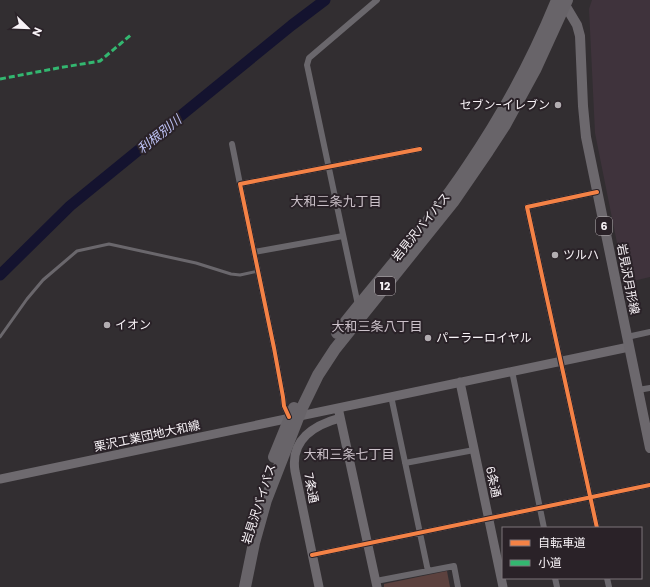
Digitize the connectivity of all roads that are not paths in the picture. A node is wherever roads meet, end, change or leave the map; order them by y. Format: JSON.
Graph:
{"nodes":[{"id":1,"x":377,"y":0,"type":"edge"},
{"id":2,"x":563,"y":1,"type":"edge"},
{"id":3,"x":232,"y":144,"type":"dead end"},
{"id":4,"x":420,"y":149,"type":"dead end"},
{"id":5,"x":328,"y":166,"type":"junction"},
{"id":6,"x":240,"y":184,"type":"junction"},
{"id":7,"x":597,"y":192,"type":"junction"},
{"id":8,"x":343,"y":236,"type":"junction"},
{"id":9,"x":254,"y":252,"type":"junction"},
{"id":10,"x":258,"y":271,"type":"junction"},
{"id":11,"x":358,"y":306,"type":"junction"},
{"id":12,"x":650,"y":332,"type":"edge"},
{"id":13,"x":0,"y":337,"type":"edge"},
{"id":14,"x":628,"y":342,"type":"junction"},
{"id":15,"x":560,"y":361,"type":"junction"},
{"id":16,"x":512,"y":371,"type":"junction"},
{"id":17,"x":460,"y":382,"type":"junction"},
{"id":18,"x":650,"y":388,"type":"edge"},
{"id":19,"x":638,"y":390,"type":"junction"},
{"id":20,"x":391,"y":396,"type":"junction"},
{"id":21,"x":338,"y":408,"type":"junction"},
{"id":22,"x":294,"y":417,"type":"junction"},
{"id":23,"x":340,"y":418,"type":"junction"},
{"id":24,"x":648,"y":425,"type":"edge"},
{"id":25,"x":650,"y":448,"type":"edge"},
{"id":26,"x":474,"y":450,"type":"junction"},
{"id":27,"x":405,"y":463,"type":"junction"},
{"id":28,"x":0,"y":479,"type":"edge"},
{"id":29,"x":650,"y":484,"type":"edge"},
{"id":30,"x":590,"y":497,"type":"junction"},
{"id":31,"x":540,"y":508,"type":"junction"},
{"id":32,"x":488,"y":519,"type":"junction"},
{"id":33,"x":544,"y":527,"type":"edge"},
{"id":34,"x":597,"y":527,"type":"edge"},
{"id":35,"x":420,"y":533,"type":"junction"},
{"id":36,"x":368,"y":544,"type":"junction"},
{"id":37,"x":312,"y":555,"type":"junction"},
{"id":38,"x":428,"y":571,"type":"junction"},
{"id":39,"x":376,"y":584,"type":"edge"},
{"id":40,"x":236,"y":587,"type":"edge"},
{"id":41,"x":245,"y":587,"type":"edge"},
{"id":42,"x":319,"y":587,"type":"edge"},
{"id":43,"x":458,"y":587,"type":"edge"},
{"id":44,"x":503,"y":587,"type":"edge"}],
"edges":[{"from":1,"to":5,"type":"street"},
{"from":2,"to":7,"type":"main road","name":"岩見沢月形線","number":"6"},
{"from":2,"to":11,"type":"highway","name":"岩見沢バイパス","number":"12"},
{"from":2,"to":22,"type":"highway","name":"岩見沢バイパス","number":"12"},
{"from":3,"to":6,"type":"street"},
{"from":4,"to":5,"type":"street"},
{"from":5,"to":6,"type":"street"},
{"from":5,"to":8,"type":"street"},
{"from":6,"to":9,"type":"street"},
{"from":7,"to":14,"type":"main road","name":"岩見沢月形線","number":"6"},
{"from":7,"to":15,"type":"street"},
{"from":8,"to":9,"type":"street"},
{"from":8,"to":11,"type":"street"},
{"from":9,"to":10,"type":"street"},
{"from":10,"to":13,"type":"lane"},
{"from":10,"to":22,"type":"street"},
{"from":11,"to":22,"type":"highway","name":"岩見沢バイパス","number":"12"},
{"from":12,"to":14,"type":"street"},
{"from":14,"to":15,"type":"street","name":"栗沢工業団地大和線"},
{"from":14,"to":19,"type":"main road","name":"岩見沢月形線","number":"6"},
{"from":15,"to":16,"type":"street","name":"栗沢工業団地大和線"},
{"from":15,"to":30,"type":"street"},
{"from":16,"to":17,"type":"street","name":"栗沢工業団地大和線"},
{"from":16,"to":31,"type":"street"},
{"from":17,"to":20,"type":"street","name":"栗沢工業団地大和線"},
{"from":17,"to":26,"type":"street","name":"6条通"},
{"from":18,"to":19,"type":"street"},
{"from":19,"to":24,"type":"main road","name":"岩見沢月形線","number":"6"},
{"from":20,"to":21,"type":"street","name":"栗沢工業団地大和線"},
{"from":20,"to":27,"type":"street"},
{"from":21,"to":22,"type":"street","name":"栗沢工業団地大和線"},
{"from":21,"to":23,"type":"street"},
{"from":22,"to":28,"type":"street","name":"栗沢工業団地大和線"},
{"from":22,"to":40,"type":"highway","name":"岩見沢バイパス","number":"12"},
{"from":22,"to":41,"type":"highway","name":"岩見沢バイパス","number":"12"},
{"from":23,"to":36,"type":"street"},
{"from":23,"to":37,"type":"street","name":"7条通"},
{"from":24,"to":25,"type":"main road","name":"岩見沢月形線","number":"6"},
{"from":26,"to":27,"type":"street"},
{"from":26,"to":32,"type":"street","name":"6条通"},
{"from":27,"to":35,"type":"street"},
{"from":29,"to":30,"type":"street"},
{"from":30,"to":31,"type":"street"},
{"from":30,"to":34,"type":"street"},
{"from":31,"to":32,"type":"street"},
{"from":31,"to":33,"type":"street"},
{"from":32,"to":35,"type":"street"},
{"from":32,"to":44,"type":"street","name":"6条通"},
{"from":35,"to":36,"type":"street"},
{"from":35,"to":38,"type":"street"},
{"from":36,"to":37,"type":"street"},
{"from":36,"to":39,"type":"street"},
{"from":37,"to":42,"type":"street","name":"7条通"},
{"from":38,"to":39,"type":"street"},
{"from":38,"to":43,"type":"street"}]}
